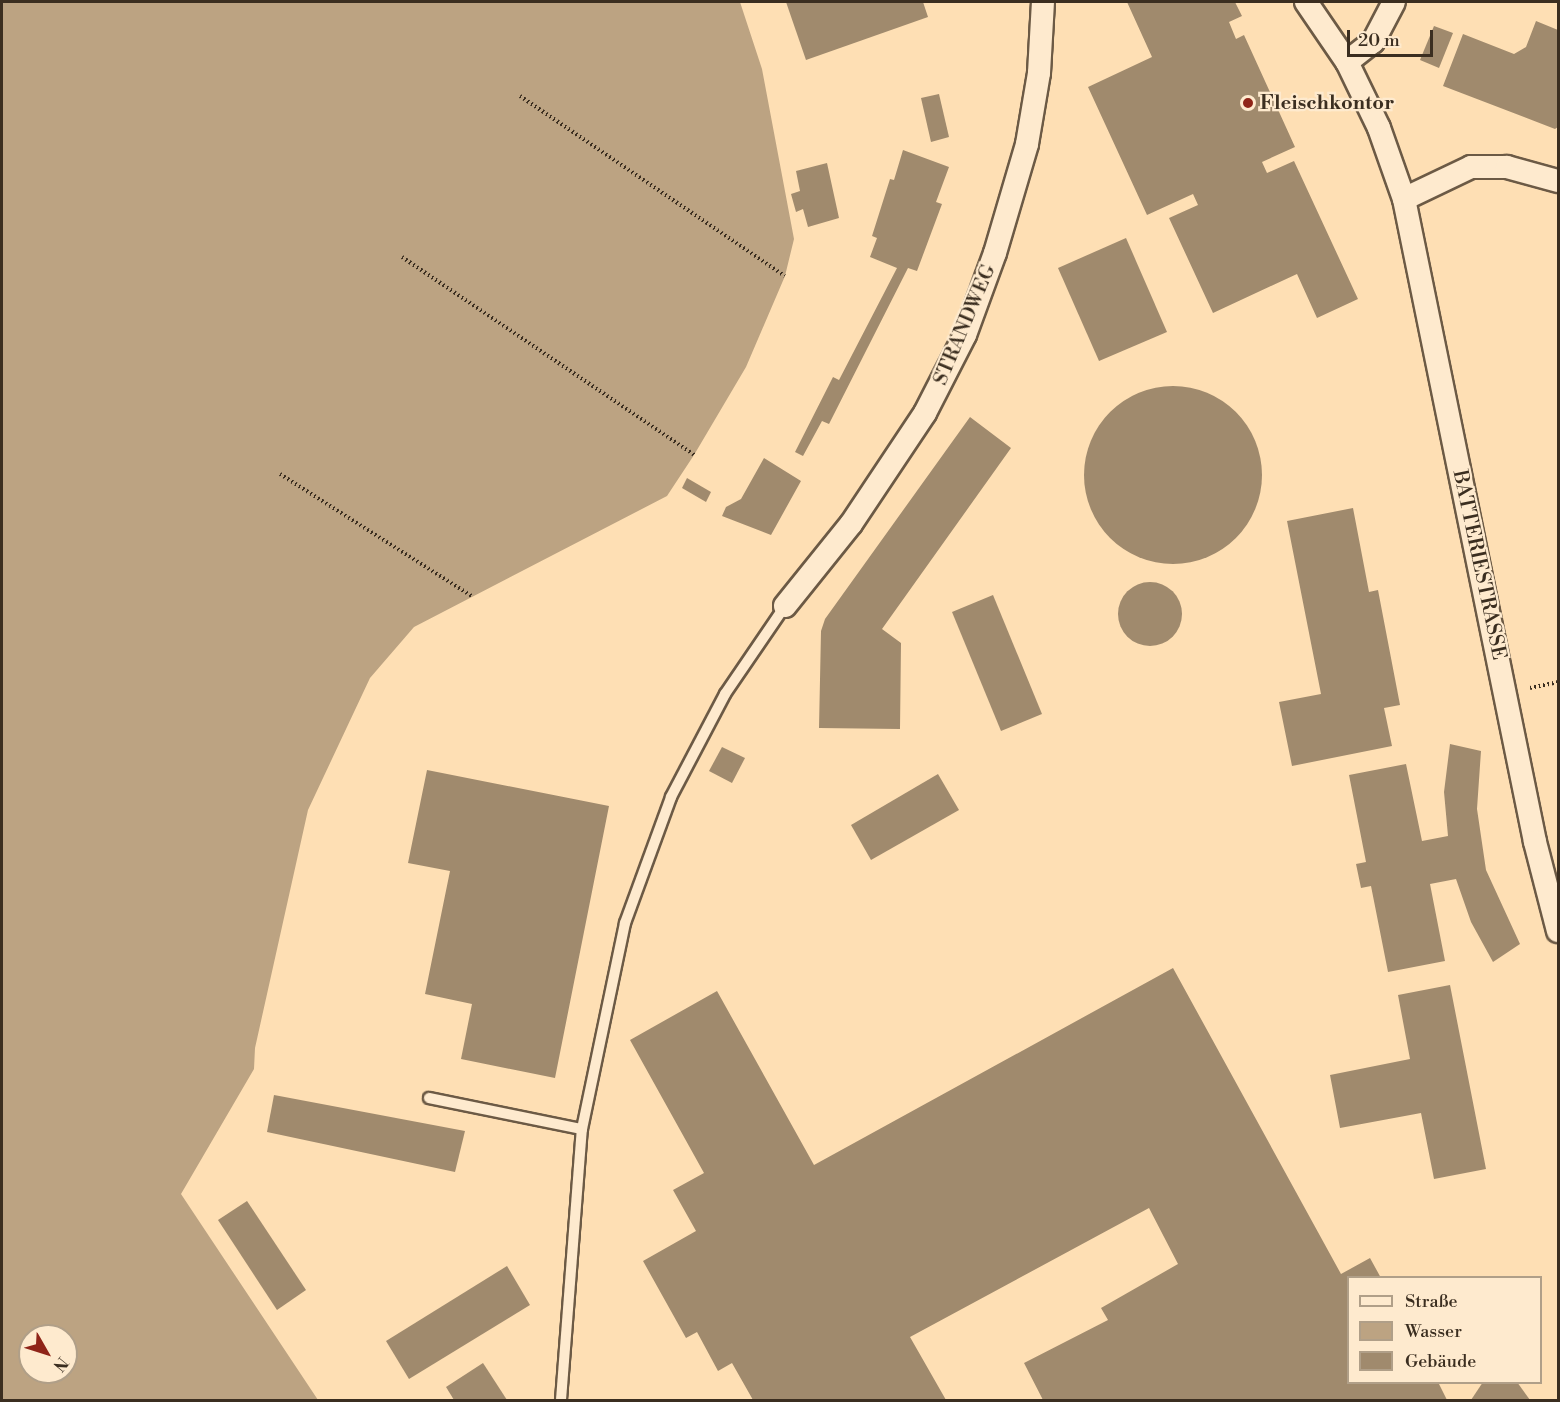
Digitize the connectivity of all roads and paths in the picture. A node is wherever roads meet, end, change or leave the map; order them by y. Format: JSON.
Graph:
{"nodes":[{"id":1,"x":1043,"y":2,"type":"edge"},
{"id":2,"x":1306,"y":2,"type":"edge"},
{"id":3,"x":1394,"y":2,"type":"edge"},
{"id":4,"x":1347,"y":62,"type":"junction"},
{"id":5,"x":520,"y":96,"type":"dead end"},
{"id":6,"x":1558,"y":181,"type":"edge"},
{"id":7,"x":1404,"y":199,"type":"junction"},
{"id":8,"x":402,"y":257,"type":"dead end"},
{"id":9,"x":785,"y":276,"type":"dead end"},
{"id":10,"x":694,"y":454,"type":"dead end"},
{"id":11,"x":280,"y":474,"type":"dead end"},
{"id":12,"x":473,"y":597,"type":"dead end"},
{"id":13,"x":785,"y":606,"type":"joint"},
{"id":14,"x":1558,"y":682,"type":"edge"},
{"id":15,"x":1531,"y":688,"type":"dead end"},
{"id":16,"x":1558,"y":931,"type":"edge"},
{"id":17,"x":429,"y":1098,"type":"dead end"},
{"id":18,"x":582,"y":1130,"type":"junction"},
{"id":19,"x":561,"y":1401,"type":"edge"}],
"edges":[{"from":1,"to":13,"type":"street","name":"STRANDWEG"},
{"from":2,"to":4,"type":"street","name":"BATTERIESTRASSE"},
{"from":3,"to":4,"type":"street"},
{"from":4,"to":7,"type":"street","name":"BATTERIESTRASSE"},
{"from":5,"to":9,"type":"path"},
{"from":6,"to":7,"type":"street"},
{"from":7,"to":16,"type":"street","name":"BATTERIESTRASSE"},
{"from":8,"to":10,"type":"path"},
{"from":11,"to":12,"type":"path"},
{"from":13,"to":18,"type":"lane"},
{"from":14,"to":15,"type":"path"},
{"from":17,"to":18,"type":"lane"},
{"from":18,"to":19,"type":"lane"}]}
